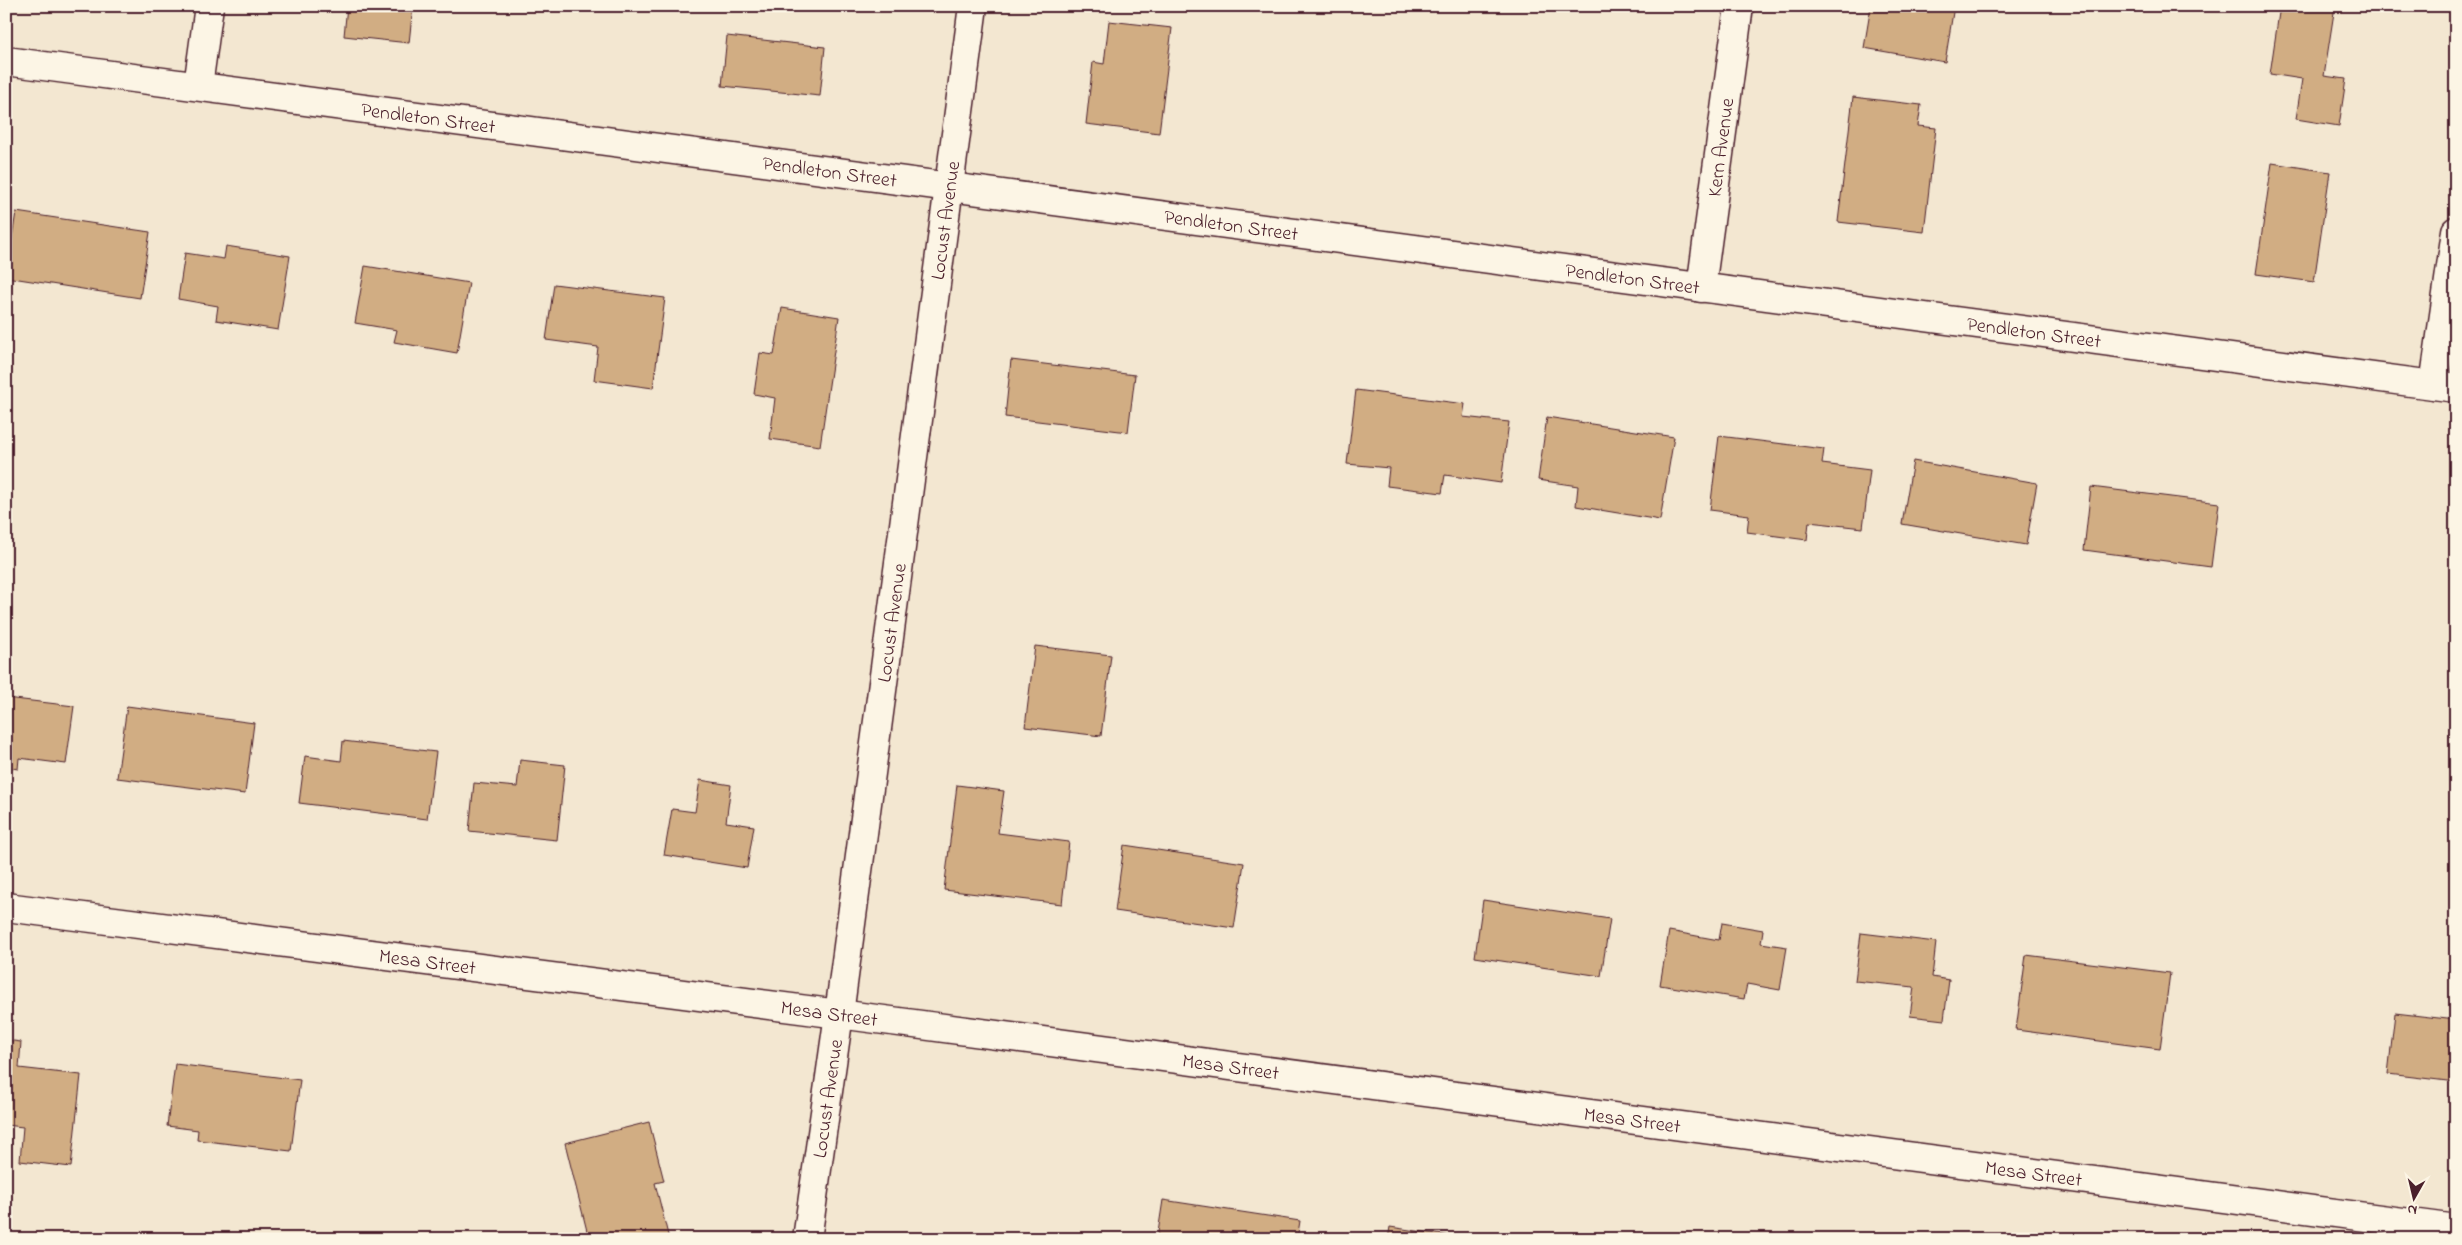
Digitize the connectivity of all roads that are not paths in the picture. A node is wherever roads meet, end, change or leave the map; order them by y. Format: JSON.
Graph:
{"nodes":[{"id":1,"x":209,"y":6,"type":"edge"},
{"id":2,"x":973,"y":6,"type":"edge"},
{"id":3,"x":1739,"y":6,"type":"edge"},
{"id":4,"x":6,"y":61,"type":"edge"},
{"id":5,"x":198,"y":86,"type":"junction"},
{"id":6,"x":949,"y":187,"type":"junction"},
{"id":7,"x":2456,"y":230,"type":"edge"},
{"id":8,"x":1702,"y":288,"type":"junction"},
{"id":9,"x":2445,"y":386,"type":"edge"},
{"id":10,"x":6,"y":907,"type":"edge"},
{"id":11,"x":839,"y":1014,"type":"junction"},
{"id":12,"x":2456,"y":1229,"type":"edge"},
{"id":13,"x":807,"y":1239,"type":"edge"}],
"edges":[{"from":1,"to":5,"type":"street"},
{"from":2,"to":6,"type":"street","name":"Locust Avenue"},
{"from":3,"to":8,"type":"street","name":"Kern Avenue"},
{"from":4,"to":5,"type":"street","name":"Pendleton Street"},
{"from":5,"to":6,"type":"street","name":"Pendleton Street"},
{"from":6,"to":8,"type":"street","name":"Pendleton Street"},
{"from":6,"to":11,"type":"street","name":"Locust Avenue"},
{"from":7,"to":9,"type":"street"},
{"from":8,"to":9,"type":"street","name":"Pendleton Street"},
{"from":10,"to":11,"type":"street","name":"Mesa Street"},
{"from":11,"to":12,"type":"street","name":"Mesa Street"},
{"from":11,"to":13,"type":"street","name":"Locust Avenue"}]}
